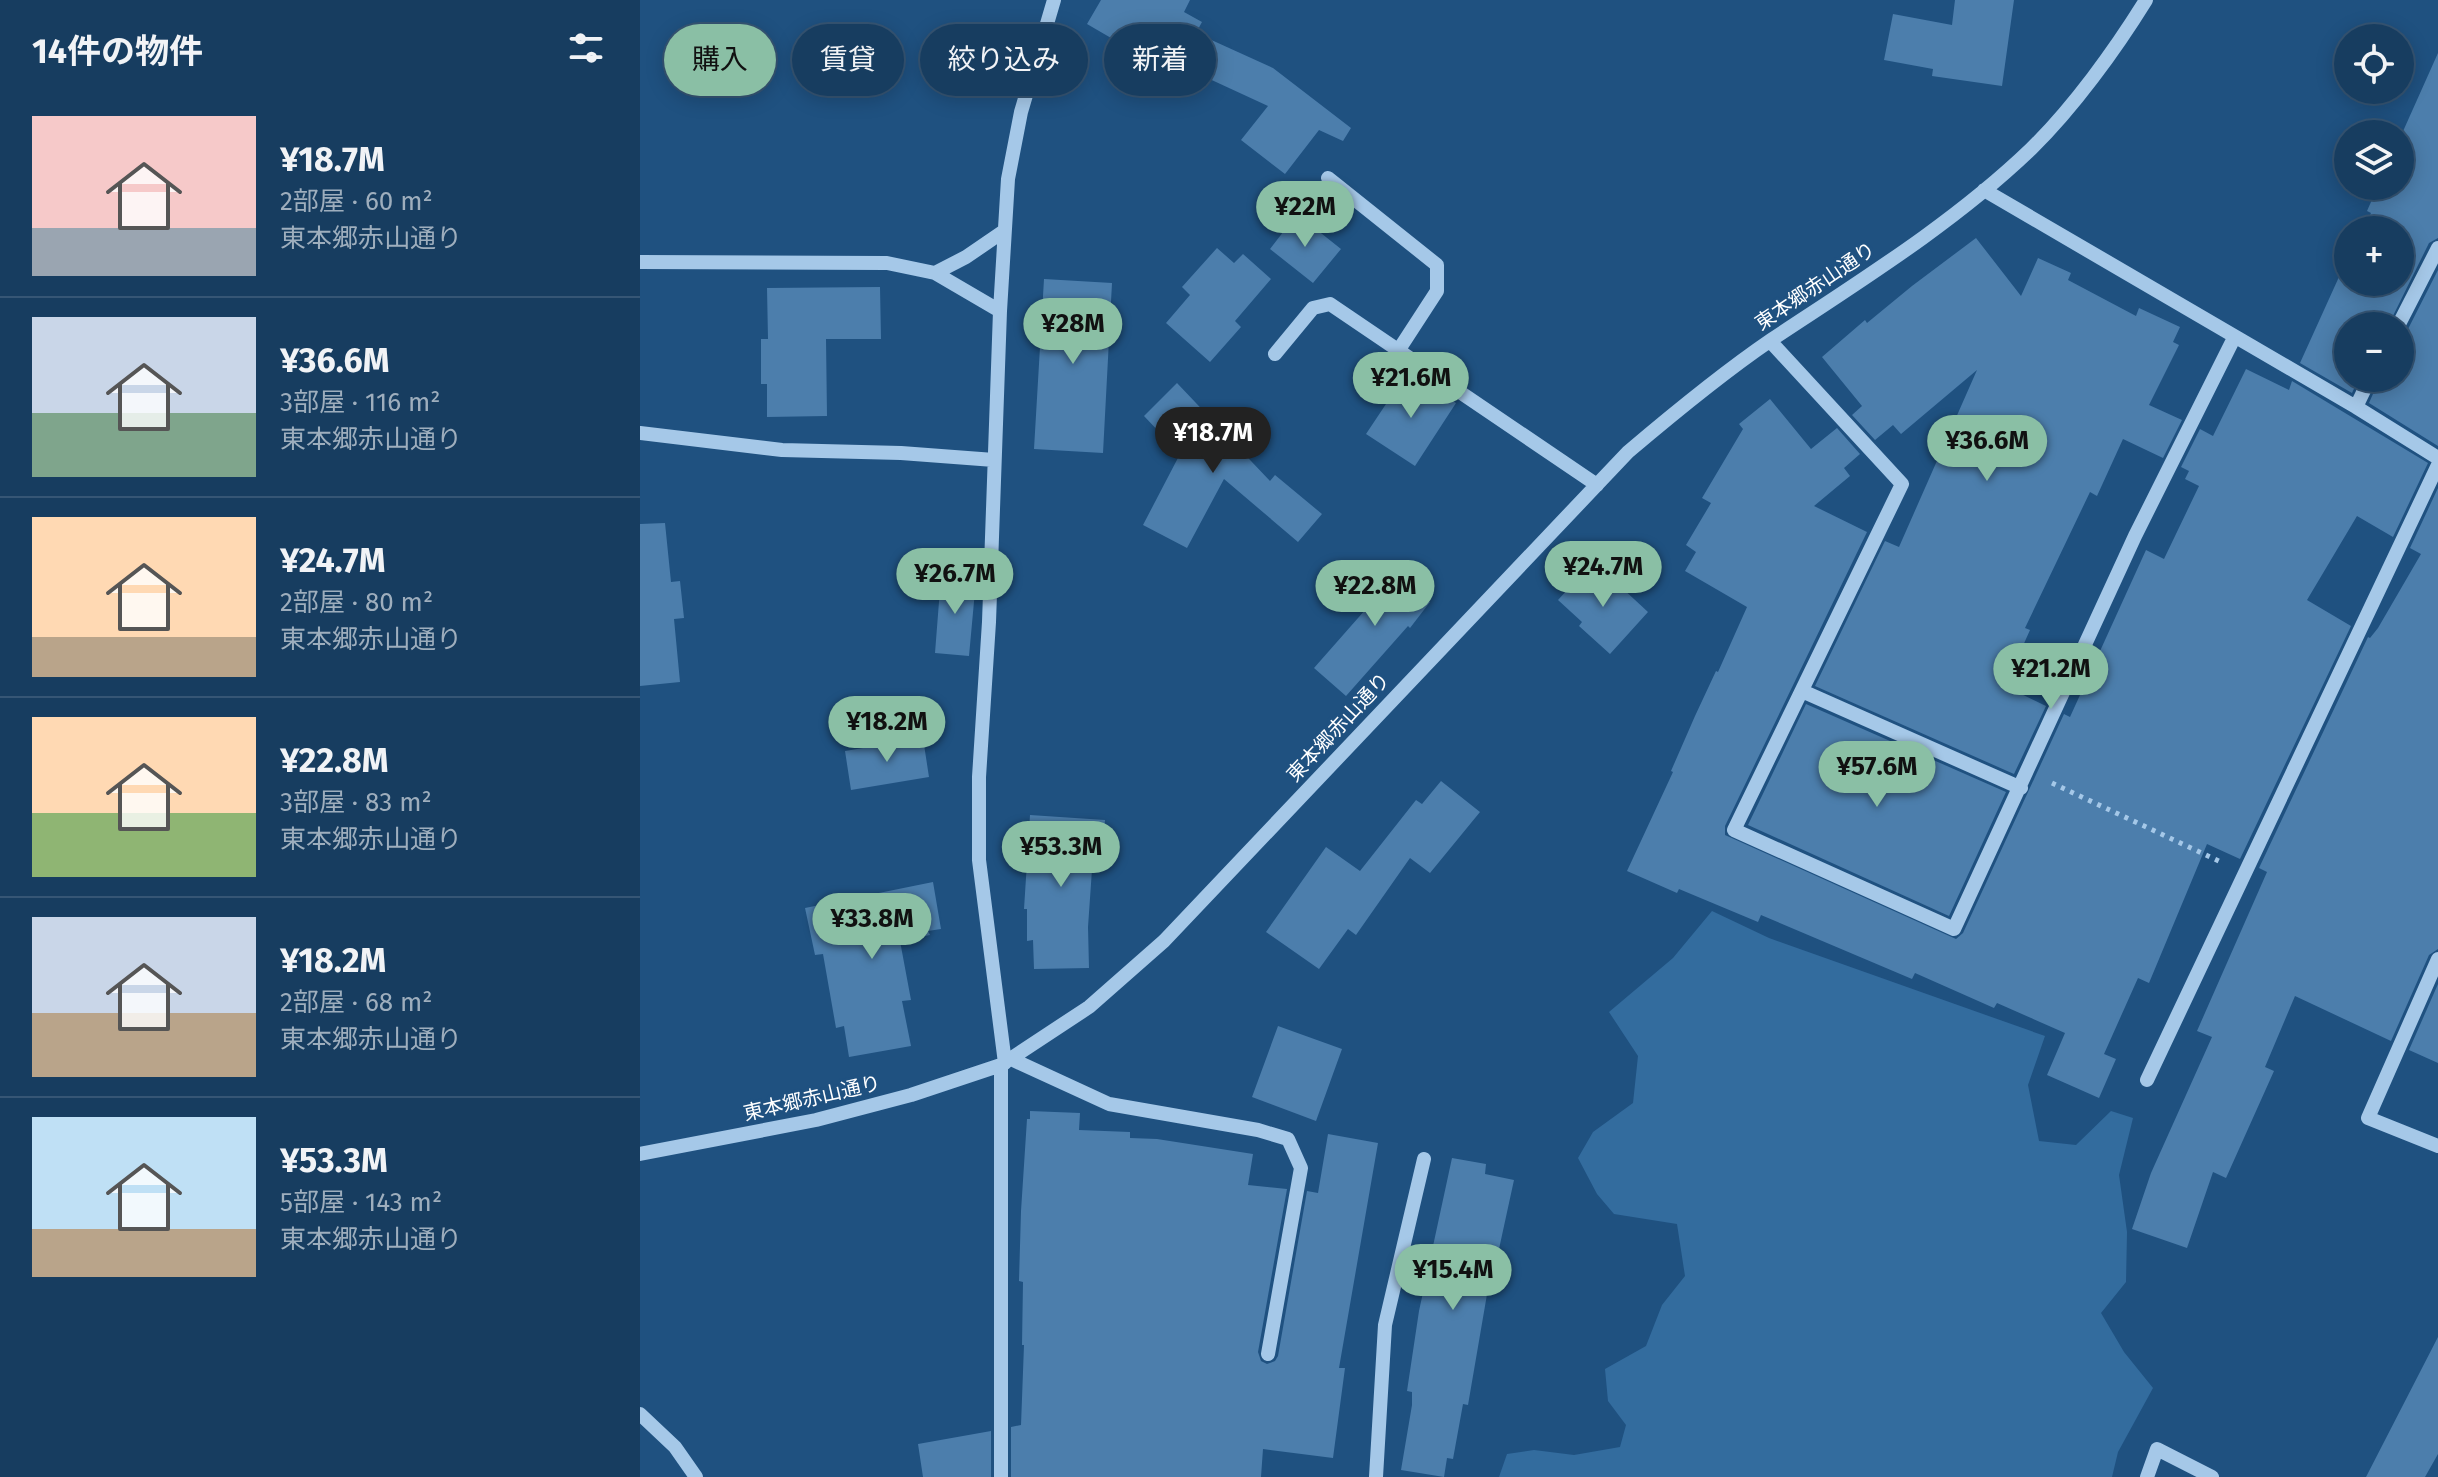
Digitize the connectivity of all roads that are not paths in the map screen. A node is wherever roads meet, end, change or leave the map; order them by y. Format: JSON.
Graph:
{"nodes":[{"id":1,"x":1054,"y":0,"type":"edge"},
{"id":2,"x":2146,"y":0,"type":"edge"},
{"id":3,"x":1328,"y":178,"type":"dead end"},
{"id":4,"x":1984,"y":190,"type":"junction"},
{"id":5,"x":1004,"y":231,"type":"junction"},
{"id":6,"x":2438,"y":248,"type":"edge"},
{"id":7,"x":640,"y":262,"type":"edge"},
{"id":8,"x":935,"y":273,"type":"junction"},
{"id":9,"x":1000,"y":311,"type":"junction"},
{"id":10,"x":2405,"y":312,"type":"edge"},
{"id":11,"x":2234,"y":338,"type":"junction"},
{"id":12,"x":1770,"y":341,"type":"junction"},
{"id":13,"x":1398,"y":351,"type":"junction"},
{"id":14,"x":1275,"y":354,"type":"dead end"},
{"id":15,"x":2363,"y":392,"type":"edge"},
{"id":16,"x":2356,"y":407,"type":"junction"},
{"id":17,"x":640,"y":433,"type":"edge"},
{"id":18,"x":2438,"y":458,"type":"edge"},
{"id":19,"x":994,"y":460,"type":"junction"},
{"id":20,"x":2438,"y":465,"type":"edge"},
{"id":21,"x":1597,"y":485,"type":"junction"},
{"id":22,"x":1802,"y":691,"type":"junction"},
{"id":23,"x":2021,"y":788,"type":"junction"},
{"id":24,"x":2438,"y":959,"type":"edge"},
{"id":25,"x":1005,"y":1062,"type":"junction"},
{"id":26,"x":2147,"y":1080,"type":"dead end"},
{"id":27,"x":2438,"y":1146,"type":"edge"},
{"id":28,"x":640,"y":1154,"type":"edge"},
{"id":29,"x":1424,"y":1159,"type":"dead end"},
{"id":30,"x":1268,"y":1354,"type":"dead end"},
{"id":31,"x":640,"y":1414,"type":"edge"},
{"id":32,"x":696,"y":1477,"type":"edge"},
{"id":33,"x":1001,"y":1477,"type":"edge"},
{"id":34,"x":1376,"y":1477,"type":"edge"},
{"id":35,"x":2147,"y":1477,"type":"edge"},
{"id":36,"x":2212,"y":1477,"type":"edge"}],
"edges":[{"from":1,"to":5,"type":"street"},
{"from":2,"to":4,"type":"street","name":"東本郷赤山通り"},
{"from":3,"to":13,"type":"street"},
{"from":4,"to":11,"type":"street"},
{"from":4,"to":12,"type":"street","name":"東本郷赤山通り"},
{"from":5,"to":8,"type":"street"},
{"from":5,"to":9,"type":"street"},
{"from":6,"to":10,"type":"street"},
{"from":7,"to":8,"type":"street"},
{"from":8,"to":9,"type":"street"},
{"from":9,"to":19,"type":"street"},
{"from":11,"to":16,"type":"street"},
{"from":11,"to":23,"type":"street"},
{"from":12,"to":21,"type":"street","name":"東本郷赤山通り"},
{"from":12,"to":22,"type":"street"},
{"from":13,"to":14,"type":"street"},
{"from":13,"to":21,"type":"street"},
{"from":15,"to":16,"type":"street"},
{"from":16,"to":18,"type":"street"},
{"from":17,"to":19,"type":"street"},
{"from":19,"to":25,"type":"street"},
{"from":20,"to":26,"type":"street"},
{"from":21,"to":25,"type":"street","name":"東本郷赤山通り"},
{"from":22,"to":23,"type":"street"},
{"from":22,"to":23,"type":"street"},
{"from":24,"to":27,"type":"street"},
{"from":25,"to":28,"type":"street","name":"東本郷赤山通り"},
{"from":25,"to":30,"type":"street"},
{"from":25,"to":33,"type":"street"},
{"from":29,"to":34,"type":"street"},
{"from":31,"to":32,"type":"street"},
{"from":35,"to":36,"type":"street"}]}
